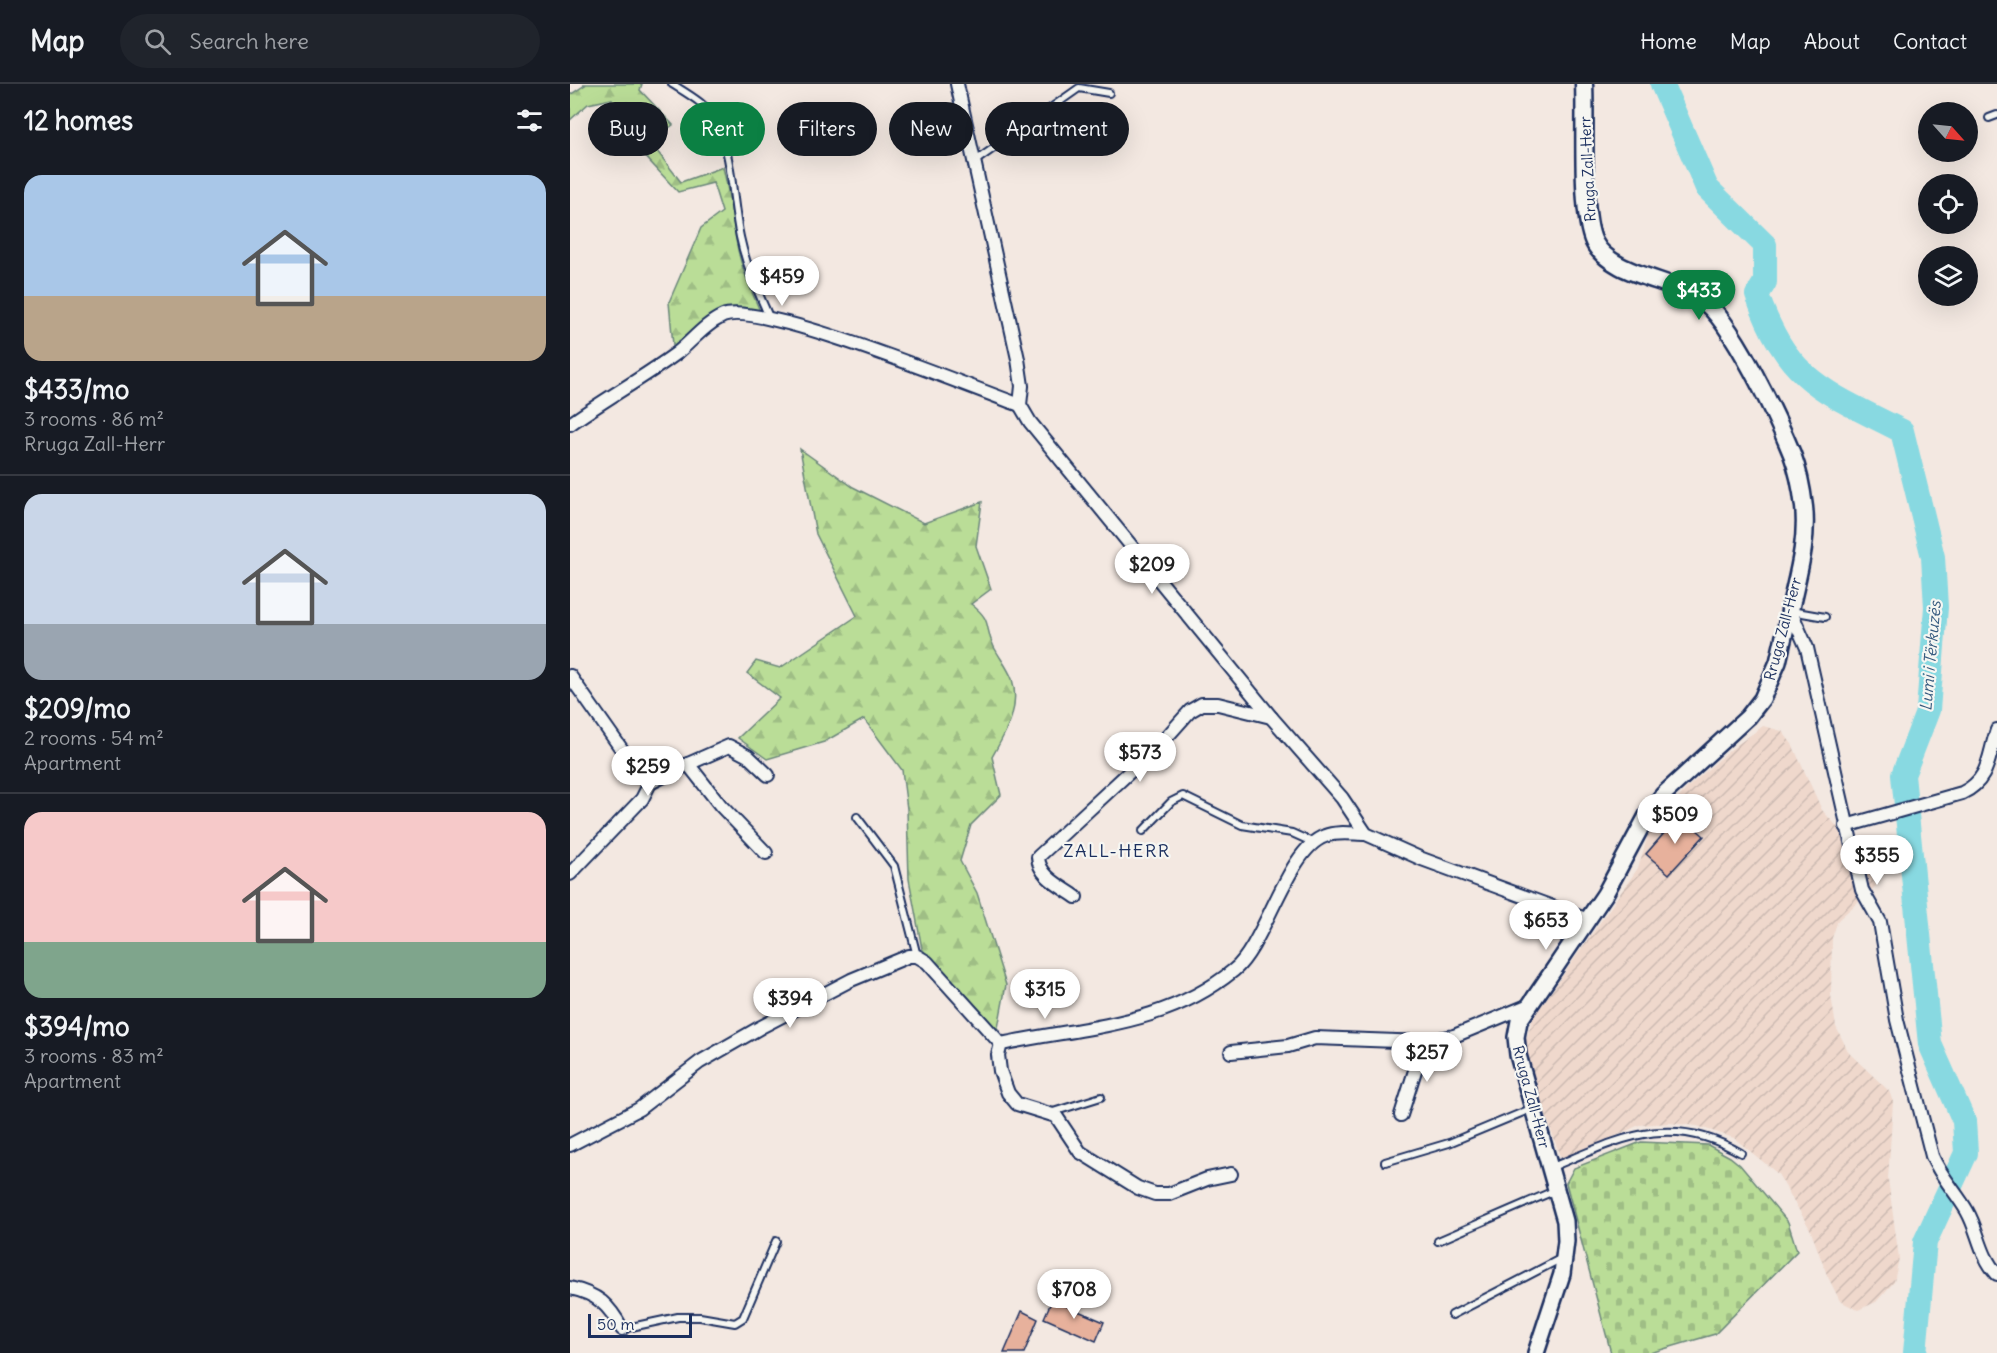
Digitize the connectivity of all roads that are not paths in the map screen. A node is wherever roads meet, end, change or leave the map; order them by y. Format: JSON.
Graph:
{"nodes":[{"id":1,"x":672,"y":84,"type":"edge"},
{"id":2,"x":957,"y":84,"type":"edge"},
{"id":3,"x":1584,"y":84,"type":"edge"},
{"id":4,"x":1109,"y":93,"type":"dead end"},
{"id":5,"x":1997,"y":115,"type":"edge"},
{"id":6,"x":1989,"y":118,"type":"dead end"},
{"id":7,"x":974,"y":162,"type":"junction"},
{"id":8,"x":770,"y":320,"type":"junction"},
{"id":9,"x":1020,"y":405,"type":"junction"},
{"id":10,"x":570,"y":424,"type":"edge"},
{"id":11,"x":1790,"y":610,"type":"junction"},
{"id":12,"x":1825,"y":617,"type":"dead end"},
{"id":13,"x":570,"y":676,"type":"edge"},
{"id":14,"x":1271,"y":717,"type":"junction"},
{"id":15,"x":1997,"y":730,"type":"edge"},
{"id":16,"x":688,"y":764,"type":"junction"},
{"id":17,"x":768,"y":775,"type":"dead end"},
{"id":18,"x":650,"y":783,"type":"junction"},
{"id":19,"x":856,"y":817,"type":"dead end"},
{"id":20,"x":1846,"y":826,"type":"junction"},
{"id":21,"x":1143,"y":831,"type":"dead end"},
{"id":22,"x":1366,"y":834,"type":"junction"},
{"id":23,"x":1312,"y":842,"type":"junction"},
{"id":24,"x":766,"y":853,"type":"dead end"},
{"id":25,"x":570,"y":874,"type":"edge"},
{"id":26,"x":1076,"y":897,"type":"dead end"},
{"id":27,"x":1588,"y":920,"type":"junction"},
{"id":28,"x":917,"y":956,"type":"junction"},
{"id":29,"x":1527,"y":1006,"type":"junction"},
{"id":30,"x":1425,"y":1042,"type":"junction"},
{"id":31,"x":1001,"y":1044,"type":"junction"},
{"id":32,"x":1231,"y":1052,"type":"dead end"},
{"id":33,"x":1101,"y":1097,"type":"dead end"},
{"id":34,"x":1533,"y":1107,"type":"junction"},
{"id":35,"x":1051,"y":1113,"type":"junction"},
{"id":36,"x":1401,"y":1115,"type":"dead end"},
{"id":37,"x":570,"y":1145,"type":"edge"},
{"id":38,"x":1741,"y":1153,"type":"dead end"},
{"id":39,"x":1385,"y":1162,"type":"dead end"},
{"id":40,"x":1550,"y":1168,"type":"junction"},
{"id":41,"x":1231,"y":1174,"type":"dead end"},
{"id":42,"x":1557,"y":1190,"type":"junction"},
{"id":43,"x":776,"y":1240,"type":"dead end"},
{"id":44,"x":1437,"y":1241,"type":"dead end"},
{"id":45,"x":1565,"y":1256,"type":"junction"},
{"id":46,"x":1997,"y":1274,"type":"edge"},
{"id":47,"x":570,"y":1288,"type":"edge"},
{"id":48,"x":1452,"y":1315,"type":"dead end"},
{"id":49,"x":622,"y":1329,"type":"joint"},
{"id":50,"x":1536,"y":1353,"type":"edge"}],
"edges":[{"from":1,"to":8,"type":"lane"},
{"from":2,"to":7,"type":"street"},
{"from":3,"to":11,"type":"main road","name":"Rruga Zall-Herr"},
{"from":4,"to":7,"type":"lane"},
{"from":5,"to":6,"type":"lane"},
{"from":7,"to":9,"type":"street"},
{"from":8,"to":9,"type":"street"},
{"from":8,"to":10,"type":"street"},
{"from":9,"to":14,"type":"street"},
{"from":11,"to":12,"type":"lane"},
{"from":11,"to":20,"type":"street"},
{"from":11,"to":27,"type":"street","name":"Rruga Zall-Herr"},
{"from":13,"to":18,"type":"street"},
{"from":14,"to":22,"type":"street"},
{"from":14,"to":26,"type":"street"},
{"from":15,"to":20,"type":"street"},
{"from":16,"to":17,"type":"street"},
{"from":16,"to":18,"type":"street"},
{"from":16,"to":24,"type":"street"},
{"from":18,"to":25,"type":"street"},
{"from":19,"to":28,"type":"lane"},
{"from":20,"to":46,"type":"street"},
{"from":21,"to":23,"type":"lane"},
{"from":22,"to":23,"type":"street"},
{"from":22,"to":27,"type":"street"},
{"from":23,"to":31,"type":"street"},
{"from":27,"to":29,"type":"street","name":"Rruga Zall-Herr"},
{"from":28,"to":31,"type":"street"},
{"from":28,"to":37,"type":"street"},
{"from":29,"to":30,"type":"street"},
{"from":29,"to":34,"type":"street","name":"Rruga Zall-Herr"},
{"from":30,"to":32,"type":"street"},
{"from":30,"to":36,"type":"street"},
{"from":31,"to":35,"type":"street"},
{"from":33,"to":35,"type":"lane"},
{"from":34,"to":39,"type":"lane"},
{"from":34,"to":40,"type":"street","name":"Rruga Zall-Herr"},
{"from":35,"to":41,"type":"street"},
{"from":38,"to":40,"type":"lane"},
{"from":40,"to":42,"type":"street","name":"Rruga Zall-Herr"},
{"from":42,"to":44,"type":"lane"},
{"from":42,"to":45,"type":"street","name":"Rruga Zall-Herr"},
{"from":43,"to":49,"type":"lane"},
{"from":45,"to":48,"type":"lane"},
{"from":45,"to":50,"type":"street","name":"Rruga Zall-Herr"},
{"from":47,"to":49,"type":"street"}]}
